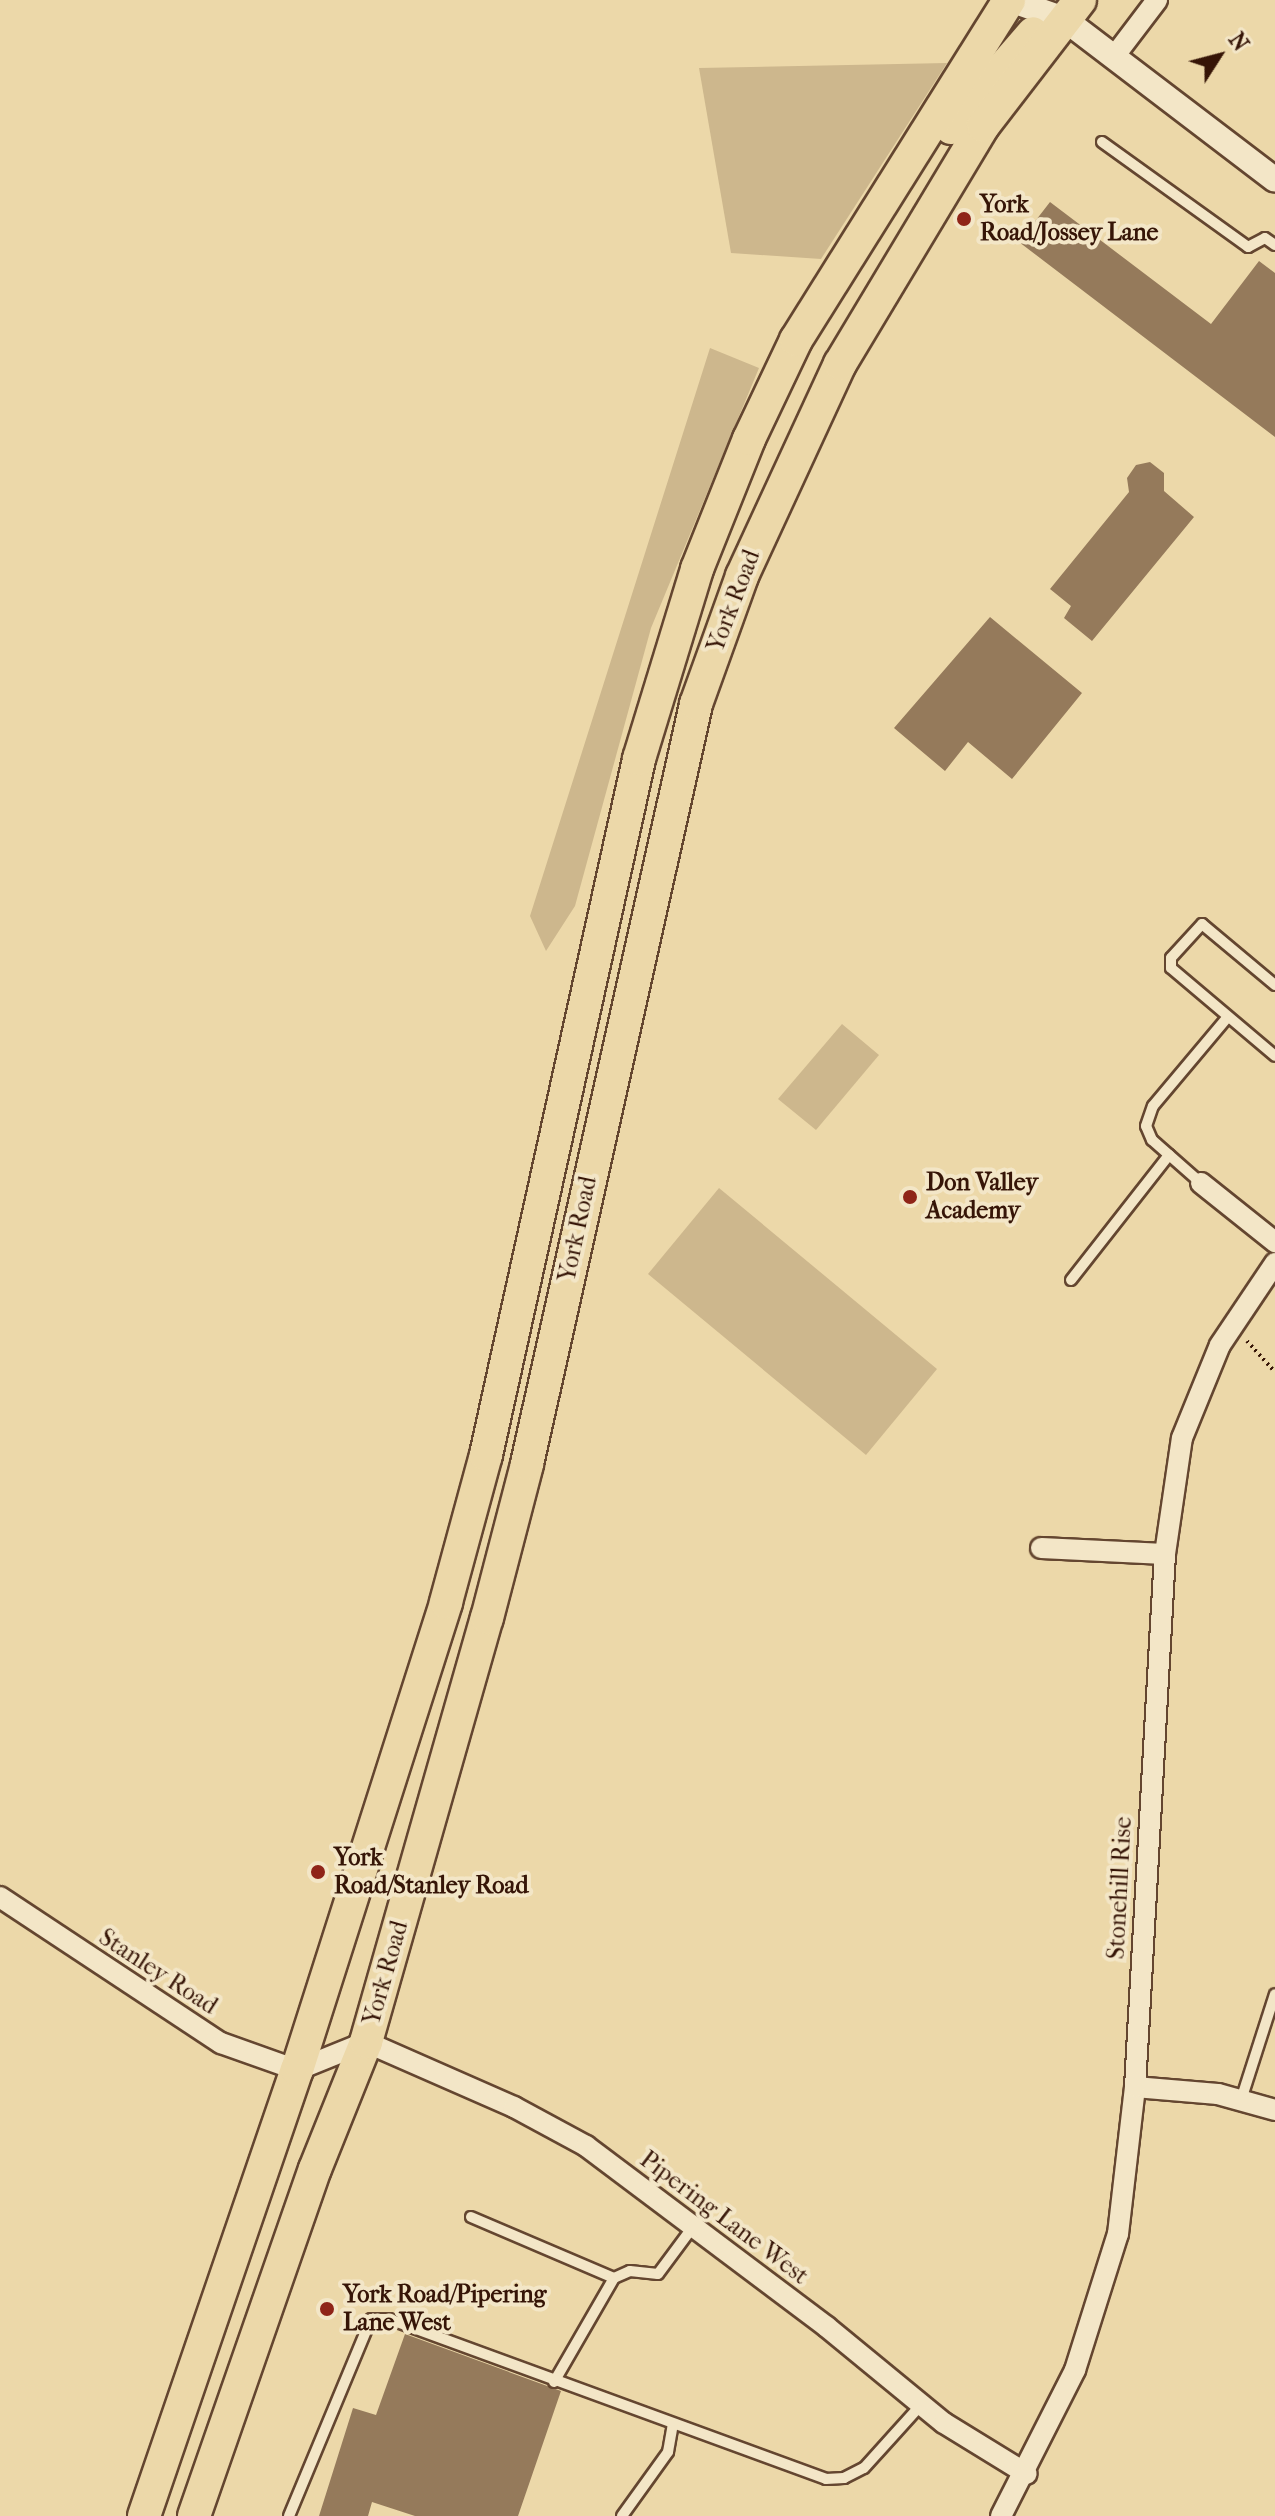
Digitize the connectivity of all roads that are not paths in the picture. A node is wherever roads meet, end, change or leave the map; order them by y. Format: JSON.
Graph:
{"nodes":[{"id":1,"x":1010,"y":0,"type":"edge"},
{"id":2,"x":1157,"y":0,"type":"edge"},
{"id":3,"x":1072,"y":9,"type":"edge"},
{"id":4,"x":1113,"y":58,"type":"junction"},
{"id":5,"x":1102,"y":142,"type":"dead end"},
{"id":6,"x":1275,"y":180,"type":"edge"},
{"id":7,"x":1275,"y":245,"type":"edge"},
{"id":8,"x":852,"y":254,"type":"junction"},
{"id":9,"x":1275,"y":985,"type":"edge"},
{"id":10,"x":1226,"y":1019,"type":"junction"},
{"id":11,"x":1275,"y":1056,"type":"edge"},
{"id":12,"x":1169,"y":1155,"type":"junction"},
{"id":13,"x":1201,"y":1183,"type":"joint"},
{"id":14,"x":1275,"y":1242,"type":"edge"},
{"id":15,"x":1275,"y":1263,"type":"edge"},
{"id":16,"x":1071,"y":1280,"type":"dead end"},
{"id":17,"x":1041,"y":1548,"type":"dead end"},
{"id":18,"x":1165,"y":1554,"type":"junction"},
{"id":19,"x":0,"y":1897,"type":"edge"},
{"id":20,"x":1275,"y":1994,"type":"edge"},
{"id":21,"x":366,"y":2042,"type":"junction"},
{"id":22,"x":297,"y":2070,"type":"junction"},
{"id":23,"x":1135,"y":2087,"type":"junction"},
{"id":24,"x":1241,"y":2100,"type":"junction"},
{"id":25,"x":1275,"y":2110,"type":"edge"},
{"id":26,"x":471,"y":2217,"type":"dead end"},
{"id":27,"x":692,"y":2228,"type":"junction"},
{"id":28,"x":614,"y":2278,"type":"junction"},
{"id":29,"x":554,"y":2382,"type":"junction"},
{"id":30,"x":921,"y":2405,"type":"junction"},
{"id":31,"x":673,"y":2425,"type":"junction"},
{"id":32,"x":1027,"y":2474,"type":"junction"},
{"id":33,"x":144,"y":2516,"type":"edge"},
{"id":34,"x":194,"y":2516,"type":"edge"},
{"id":35,"x":289,"y":2516,"type":"edge"},
{"id":36,"x":622,"y":2516,"type":"edge"},
{"id":37,"x":1001,"y":2516,"type":"edge"}],
"edges":[{"from":1,"to":3,"type":"street"},
{"from":1,"to":8,"type":"highway","name":"York Road"},
{"from":2,"to":4,"type":"street"},
{"from":3,"to":4,"type":"street"},
{"from":3,"to":8,"type":"highway"},
{"from":3,"to":21,"type":"highway","name":"York Road"},
{"from":4,"to":6,"type":"street"},
{"from":5,"to":7,"type":"lane"},
{"from":8,"to":22,"type":"highway","name":"York Road"},
{"from":9,"to":10,"type":"lane"},
{"from":10,"to":11,"type":"lane"},
{"from":10,"to":12,"type":"lane"},
{"from":12,"to":13,"type":"lane"},
{"from":12,"to":16,"type":"lane"},
{"from":13,"to":14,"type":"street"},
{"from":15,"to":18,"type":"street","name":"Stonehill Rise"},
{"from":17,"to":18,"type":"street"},
{"from":18,"to":23,"type":"street","name":"Stonehill Rise"},
{"from":19,"to":22,"type":"street","name":"Stanley Road"},
{"from":20,"to":24,"type":"lane"},
{"from":21,"to":22,"type":"street"},
{"from":21,"to":27,"type":"street","name":"Pipering Lane West"},
{"from":21,"to":34,"type":"highway","name":"York Road"},
{"from":22,"to":33,"type":"highway","name":"York Road"},
{"from":23,"to":24,"type":"street"},
{"from":23,"to":32,"type":"street","name":"Stonehill Rise"},
{"from":24,"to":25,"type":"street"},
{"from":26,"to":28,"type":"lane"},
{"from":27,"to":28,"type":"lane"},
{"from":27,"to":30,"type":"street","name":"Pipering Lane West"},
{"from":28,"to":29,"type":"lane"},
{"from":29,"to":31,"type":"lane"},
{"from":29,"to":35,"type":"lane"},
{"from":30,"to":31,"type":"lane"},
{"from":30,"to":32,"type":"street","name":"Pipering Lane West"},
{"from":31,"to":36,"type":"lane"},
{"from":32,"to":37,"type":"street","name":"Stonehill Rise"}]}
